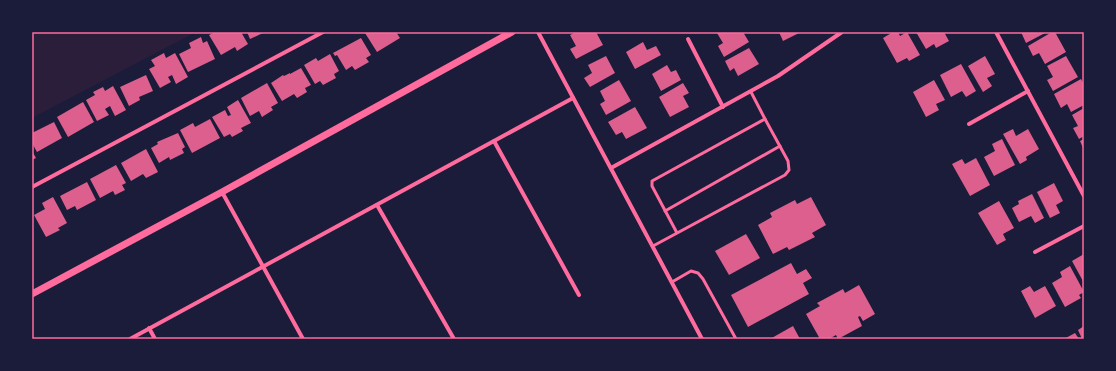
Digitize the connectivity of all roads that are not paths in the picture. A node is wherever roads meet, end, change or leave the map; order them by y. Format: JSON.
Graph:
{"nodes":[{"id":1,"x":323,"y":32,"type":"edge"},
{"id":2,"x":512,"y":32,"type":"edge"},
{"id":3,"x":538,"y":32,"type":"edge"},
{"id":4,"x":841,"y":32,"type":"edge"},
{"id":5,"x":996,"y":32,"type":"edge"},
{"id":6,"x":688,"y":39,"type":"dead end"},
{"id":7,"x":1028,"y":91,"type":"junction"},
{"id":8,"x":751,"y":92,"type":"junction"},
{"id":9,"x":572,"y":98,"type":"junction"},
{"id":10,"x":723,"y":107,"type":"junction"},
{"id":11,"x":765,"y":119,"type":"junction"},
{"id":12,"x":969,"y":124,"type":"dead end"},
{"id":13,"x":494,"y":141,"type":"junction"},
{"id":14,"x":780,"y":146,"type":"junction"},
{"id":15,"x":611,"y":168,"type":"junction"},
{"id":16,"x":32,"y":187,"type":"edge"},
{"id":17,"x":222,"y":192,"type":"junction"},
{"id":18,"x":1084,"y":196,"type":"edge"},
{"id":19,"x":377,"y":205,"type":"junction"},
{"id":20,"x":665,"y":211,"type":"junction"},
{"id":21,"x":1084,"y":226,"type":"edge"},
{"id":22,"x":676,"y":233,"type":"junction"},
{"id":23,"x":653,"y":246,"type":"junction"},
{"id":24,"x":1035,"y":252,"type":"dead end"},
{"id":25,"x":264,"y":267,"type":"junction"},
{"id":26,"x":672,"y":282,"type":"junction"},
{"id":27,"x":32,"y":294,"type":"edge"},
{"id":28,"x":579,"y":295,"type":"dead end"},
{"id":29,"x":149,"y":328,"type":"junction"},
{"id":30,"x":130,"y":339,"type":"edge"},
{"id":31,"x":155,"y":339,"type":"edge"},
{"id":32,"x":303,"y":339,"type":"edge"},
{"id":33,"x":454,"y":339,"type":"edge"},
{"id":34,"x":702,"y":339,"type":"edge"},
{"id":35,"x":736,"y":339,"type":"edge"}],
"edges":[{"from":1,"to":16,"type":"street"},
{"from":2,"to":17,"type":"street"},
{"from":3,"to":9,"type":"street"},
{"from":4,"to":8,"type":"street"},
{"from":5,"to":7,"type":"street"},
{"from":6,"to":10,"type":"street"},
{"from":7,"to":12,"type":"street"},
{"from":7,"to":18,"type":"street"},
{"from":8,"to":10,"type":"street"},
{"from":8,"to":11,"type":"lane"},
{"from":9,"to":13,"type":"street"},
{"from":9,"to":15,"type":"street"},
{"from":10,"to":15,"type":"street"},
{"from":11,"to":14,"type":"lane"},
{"from":11,"to":20,"type":"lane"},
{"from":13,"to":19,"type":"street"},
{"from":13,"to":28,"type":"street"},
{"from":14,"to":20,"type":"lane"},
{"from":14,"to":22,"type":"lane"},
{"from":15,"to":23,"type":"street"},
{"from":17,"to":25,"type":"street"},
{"from":17,"to":27,"type":"street"},
{"from":19,"to":25,"type":"street"},
{"from":19,"to":33,"type":"street"},
{"from":20,"to":22,"type":"lane"},
{"from":21,"to":24,"type":"street"},
{"from":22,"to":23,"type":"lane"},
{"from":23,"to":26,"type":"street"},
{"from":25,"to":29,"type":"street"},
{"from":25,"to":32,"type":"street"},
{"from":26,"to":34,"type":"street"},
{"from":26,"to":35,"type":"lane"},
{"from":29,"to":30,"type":"street"},
{"from":29,"to":31,"type":"street"}]}
